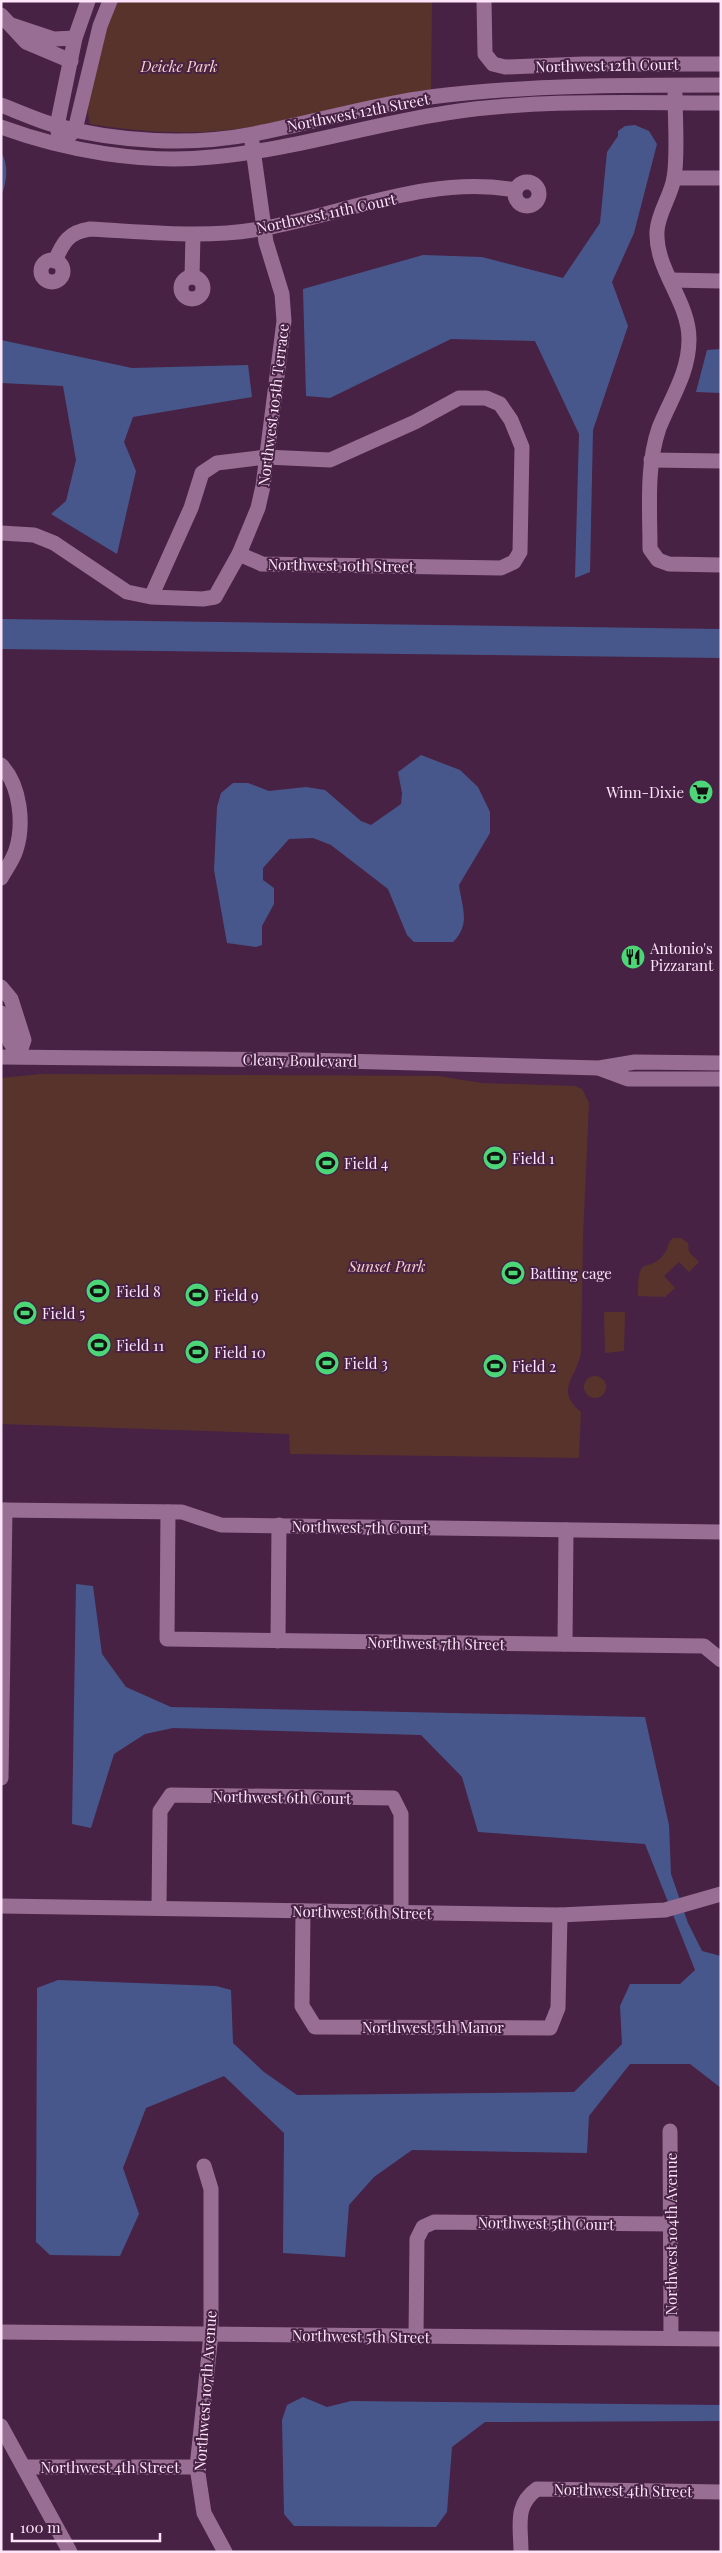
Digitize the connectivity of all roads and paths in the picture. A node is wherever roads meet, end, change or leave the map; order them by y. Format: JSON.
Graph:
{"nodes":[{"id":1,"x":88,"y":1,"type":"edge"},
{"id":2,"x":110,"y":1,"type":"edge"},
{"id":3,"x":484,"y":1,"type":"edge"},
{"id":4,"x":6,"y":20,"type":"edge"},
{"id":5,"x":75,"y":38,"type":"junction"},
{"id":6,"x":71,"y":61,"type":"junction"},
{"id":7,"x":721,"y":64,"type":"edge"},
{"id":8,"x":676,"y":85,"type":"junction"},
{"id":9,"x":721,"y":85,"type":"edge"},
{"id":10,"x":675,"y":103,"type":"junction"},
{"id":11,"x":721,"y":103,"type":"edge"},
{"id":12,"x":1,"y":105,"type":"edge"},
{"id":13,"x":57,"y":126,"type":"junction"},
{"id":14,"x":1,"y":127,"type":"edge"},
{"id":15,"x":75,"y":130,"type":"junction"},
{"id":16,"x":251,"y":134,"type":"junction"},
{"id":17,"x":60,"y":145,"type":"junction"},
{"id":18,"x":254,"y":152,"type":"junction"},
{"id":19,"x":674,"y":178,"type":"junction"},
{"id":20,"x":721,"y":178,"type":"edge"},
{"id":21,"x":516,"y":190,"type":"dead end"},
{"id":22,"x":264,"y":228,"type":"junction"},
{"id":23,"x":193,"y":235,"type":"junction"},
{"id":24,"x":56,"y":260,"type":"dead end"},
{"id":25,"x":192,"y":277,"type":"dead end"},
{"id":26,"x":670,"y":280,"type":"junction"},
{"id":27,"x":721,"y":281,"type":"edge"},
{"id":28,"x":266,"y":457,"type":"junction"},
{"id":29,"x":652,"y":460,"type":"junction"},
{"id":30,"x":721,"y":461,"type":"edge"},
{"id":31,"x":1,"y":533,"type":"edge"},
{"id":32,"x":239,"y":554,"type":"junction"},
{"id":33,"x":721,"y":565,"type":"edge"},
{"id":34,"x":152,"y":597,"type":"junction"},
{"id":35,"x":1,"y":765,"type":"edge"},
{"id":36,"x":1,"y":878,"type":"edge"},
{"id":37,"x":1,"y":987,"type":"edge"},
{"id":38,"x":1,"y":1013,"type":"edge"},
{"id":39,"x":19,"y":1055,"type":"junction"},
{"id":40,"x":1,"y":1057,"type":"edge"},
{"id":41,"x":721,"y":1063,"type":"edge"},
{"id":42,"x":599,"y":1068,"type":"junction"},
{"id":43,"x":721,"y":1079,"type":"edge"},
{"id":44,"x":3,"y":1510,"type":"edge"},
{"id":45,"x":168,"y":1512,"type":"junction"},
{"id":46,"x":279,"y":1525,"type":"junction"},
{"id":47,"x":566,"y":1530,"type":"junction"},
{"id":48,"x":721,"y":1532,"type":"edge"},
{"id":49,"x":278,"y":1641,"type":"junction"},
{"id":50,"x":565,"y":1644,"type":"junction"},
{"id":51,"x":721,"y":1660,"type":"edge"},
{"id":52,"x":1,"y":1778,"type":"edge"},
{"id":53,"x":721,"y":1894,"type":"edge"},
{"id":54,"x":1,"y":1906,"type":"edge"},
{"id":55,"x":159,"y":1908,"type":"junction"},
{"id":56,"x":303,"y":1911,"type":"junction"},
{"id":57,"x":401,"y":1912,"type":"junction"},
{"id":58,"x":560,"y":1915,"type":"junction"},
{"id":59,"x":670,"y":2131,"type":"dead end"},
{"id":60,"x":204,"y":2166,"type":"dead end"},
{"id":61,"x":671,"y":2224,"type":"junction"},
{"id":62,"x":1,"y":2332,"type":"edge"},
{"id":63,"x":211,"y":2334,"type":"junction"},
{"id":64,"x":416,"y":2337,"type":"junction"},
{"id":65,"x":671,"y":2338,"type":"junction"},
{"id":66,"x":721,"y":2339,"type":"edge"},
{"id":67,"x":1,"y":2426,"type":"edge"},
{"id":68,"x":24,"y":2467,"type":"junction"},
{"id":69,"x":197,"y":2467,"type":"junction"},
{"id":70,"x":721,"y":2492,"type":"edge"},
{"id":71,"x":70,"y":2552,"type":"edge"},
{"id":72,"x":225,"y":2552,"type":"edge"},
{"id":73,"x":521,"y":2552,"type":"edge"}],
"edges":[{"from":1,"to":5,"type":"street"},
{"from":2,"to":15,"type":"street"},
{"from":3,"to":7,"type":"street","name":"Northwest 12th Court"},
{"from":4,"to":5,"type":"street"},
{"from":4,"to":6,"type":"street"},
{"from":5,"to":6,"type":"street"},
{"from":6,"to":13,"type":"street"},
{"from":8,"to":9,"type":"street","name":"Northwest 12th Street"},
{"from":8,"to":10,"type":"street"},
{"from":8,"to":16,"type":"street","name":"Northwest 12th Street"},
{"from":10,"to":11,"type":"street","name":"Northwest 12th Street"},
{"from":10,"to":18,"type":"street","name":"Northwest 12th Street"},
{"from":10,"to":19,"type":"street"},
{"from":12,"to":13,"type":"street","name":"Northwest 12th Street"},
{"from":13,"to":15,"type":"street","name":"Northwest 12th Street"},
{"from":13,"to":17,"type":"street"},
{"from":14,"to":17,"type":"street","name":"Northwest 12th Street"},
{"from":15,"to":16,"type":"street","name":"Northwest 12th Street"},
{"from":15,"to":17,"type":"street"},
{"from":16,"to":18,"type":"street","name":"Northwest 105th Terrace"},
{"from":17,"to":18,"type":"street","name":"Northwest 12th Street"},
{"from":18,"to":22,"type":"street","name":"Northwest 105th Terrace"},
{"from":19,"to":20,"type":"street"},
{"from":19,"to":26,"type":"street"},
{"from":21,"to":22,"type":"street","name":"Northwest 11th Court"},
{"from":22,"to":23,"type":"street","name":"Northwest 11th Court"},
{"from":22,"to":28,"type":"street","name":"Northwest 105th Terrace"},
{"from":23,"to":24,"type":"street","name":"Northwest 11th Court"},
{"from":23,"to":25,"type":"street"},
{"from":26,"to":27,"type":"street"},
{"from":26,"to":29,"type":"street"},
{"from":28,"to":32,"type":"street","name":"Northwest 105th Terrace"},
{"from":28,"to":32,"type":"street","name":"Northwest 10th Street"},
{"from":28,"to":34,"type":"street"},
{"from":29,"to":30,"type":"street"},
{"from":29,"to":33,"type":"street"},
{"from":31,"to":34,"type":"street"},
{"from":32,"to":34,"type":"street"},
{"from":35,"to":36,"type":"street"},
{"from":37,"to":39,"type":"street"},
{"from":38,"to":39,"type":"street"},
{"from":39,"to":40,"type":"street","name":"Cleary Boulevard"},
{"from":39,"to":42,"type":"street","name":"Cleary Boulevard"},
{"from":41,"to":42,"type":"street","name":"Cleary Boulevard"},
{"from":42,"to":43,"type":"street","name":"Cleary Boulevard"},
{"from":44,"to":45,"type":"street","name":"Northwest 7th Court"},
{"from":44,"to":52,"type":"street"},
{"from":45,"to":46,"type":"street","name":"Northwest 7th Court"},
{"from":45,"to":49,"type":"street","name":"Northwest 7th Street"},
{"from":46,"to":47,"type":"street","name":"Northwest 7th Court"},
{"from":46,"to":49,"type":"street"},
{"from":47,"to":48,"type":"street","name":"Northwest 7th Court"},
{"from":47,"to":50,"type":"street"},
{"from":49,"to":50,"type":"street","name":"Northwest 7th Street"},
{"from":50,"to":51,"type":"street","name":"Northwest 7th Street"},
{"from":53,"to":58,"type":"street","name":"Northwest 6th Street"},
{"from":54,"to":55,"type":"street","name":"Northwest 6th Street"},
{"from":55,"to":56,"type":"street","name":"Northwest 6th Street"},
{"from":55,"to":57,"type":"street","name":"Northwest 6th Court"},
{"from":56,"to":57,"type":"street","name":"Northwest 6th Street"},
{"from":56,"to":58,"type":"street","name":"Northwest 5th Manor"},
{"from":57,"to":58,"type":"street","name":"Northwest 6th Street"},
{"from":59,"to":61,"type":"street","name":"Northwest 104th Avenue"},
{"from":60,"to":63,"type":"street","name":"Northwest 107th Avenue"},
{"from":61,"to":64,"type":"street","name":"Northwest 5th Court"},
{"from":61,"to":65,"type":"street","name":"Northwest 104th Avenue"},
{"from":62,"to":63,"type":"street","name":"Northwest 5th Street"},
{"from":63,"to":64,"type":"street","name":"Northwest 5th Street"},
{"from":63,"to":69,"type":"street","name":"Northwest 107th Avenue"},
{"from":64,"to":65,"type":"street","name":"Northwest 5th Street"},
{"from":65,"to":66,"type":"street","name":"Northwest 5th Street"},
{"from":67,"to":68,"type":"street"},
{"from":68,"to":69,"type":"street","name":"Northwest 4th Street"},
{"from":68,"to":71,"type":"street"},
{"from":69,"to":72,"type":"street","name":"Northwest 107th Avenue"},
{"from":70,"to":73,"type":"street","name":"Northwest 4th Street"}]}
